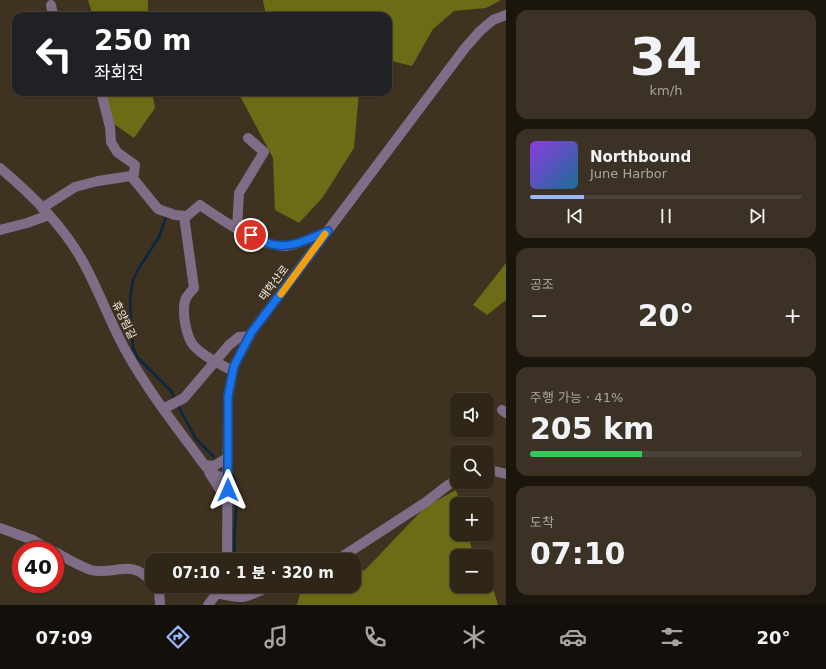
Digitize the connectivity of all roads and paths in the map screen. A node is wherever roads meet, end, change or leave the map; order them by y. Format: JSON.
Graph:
{"nodes":[{"id":1,"x":51,"y":5,"type":"dead end"},
{"id":2,"x":52,"y":12,"type":"edge"},
{"id":3,"x":506,"y":15,"type":"edge"},
{"id":4,"x":101,"y":96,"type":"edge"},
{"id":5,"x":248,"y":138,"type":"dead end"},
{"id":6,"x":0,"y":168,"type":"edge"},
{"id":7,"x":131,"y":176,"type":"junction"},
{"id":8,"x":45,"y":211,"type":"junction"},
{"id":9,"x":184,"y":216,"type":"junction"},
{"id":10,"x":237,"y":229,"type":"junction"},
{"id":11,"x":0,"y":230,"type":"edge"},
{"id":12,"x":328,"y":231,"type":"junction"},
{"id":13,"x":250,"y":336,"type":"junction"},
{"id":14,"x":214,"y":361,"type":"junction"},
{"id":15,"x":233,"y":371,"type":"junction"},
{"id":16,"x":163,"y":409,"type":"junction"},
{"id":17,"x":228,"y":458,"type":"junction"},
{"id":18,"x":205,"y":466,"type":"junction"},
{"id":19,"x":494,"y":471,"type":"edge"},
{"id":20,"x":506,"y":474,"type":"edge"},
{"id":21,"x":227,"y":478,"type":"junction"},
{"id":22,"x":450,"y":484,"type":"edge"},
{"id":23,"x":228,"y":502,"type":"junction"},
{"id":24,"x":0,"y":528,"type":"edge"},
{"id":25,"x":36,"y":541,"type":"edge"},
{"id":26,"x":227,"y":553,"type":"edge"},
{"id":27,"x":348,"y":553,"type":"edge"},
{"id":28,"x":64,"y":556,"type":"edge"},
{"id":29,"x":145,"y":575,"type":"edge"},
{"id":30,"x":159,"y":593,"type":"edge"},
{"id":31,"x":216,"y":593,"type":"edge"},
{"id":32,"x":224,"y":593,"type":"edge"},
{"id":33,"x":256,"y":593,"type":"edge"},
{"id":34,"x":160,"y":605,"type":"edge"},
{"id":35,"x":208,"y":605,"type":"edge"}],
"edges":[{"from":1,"to":2,"type":"street"},
{"from":3,"to":12,"type":"street","name":"태학산로"},
{"from":4,"to":7,"type":"street"},
{"from":5,"to":10,"type":"street"},
{"from":6,"to":8,"type":"street","name":"휴양림길"},
{"from":7,"to":8,"type":"street"},
{"from":7,"to":9,"type":"street"},
{"from":8,"to":11,"type":"street"},
{"from":8,"to":16,"type":"street","name":"휴양림길"},
{"from":9,"to":10,"type":"street"},
{"from":9,"to":14,"type":"street"},
{"from":10,"to":12,"type":"street"},
{"from":12,"to":13,"type":"street","name":"태학산로"},
{"from":13,"to":14,"type":"street"},
{"from":13,"to":15,"type":"street","name":"태학산로"},
{"from":14,"to":15,"type":"street"},
{"from":14,"to":16,"type":"street"},
{"from":15,"to":17,"type":"street","name":"태학산로"},
{"from":16,"to":18,"type":"street","name":"휴양림길"},
{"from":17,"to":18,"type":"street"},
{"from":17,"to":21,"type":"street","name":"태학산로"},
{"from":18,"to":21,"type":"street","name":"휴양림길"},
{"from":18,"to":23,"type":"street"},
{"from":19,"to":20,"type":"street"},
{"from":21,"to":23,"type":"street","name":"태학산로"},
{"from":22,"to":27,"type":"street"},
{"from":23,"to":26,"type":"street","name":"태학산로"},
{"from":24,"to":25,"type":"street"},
{"from":28,"to":29,"type":"street"},
{"from":30,"to":34,"type":"street"},
{"from":31,"to":35,"type":"street"},
{"from":32,"to":33,"type":"street"}]}
